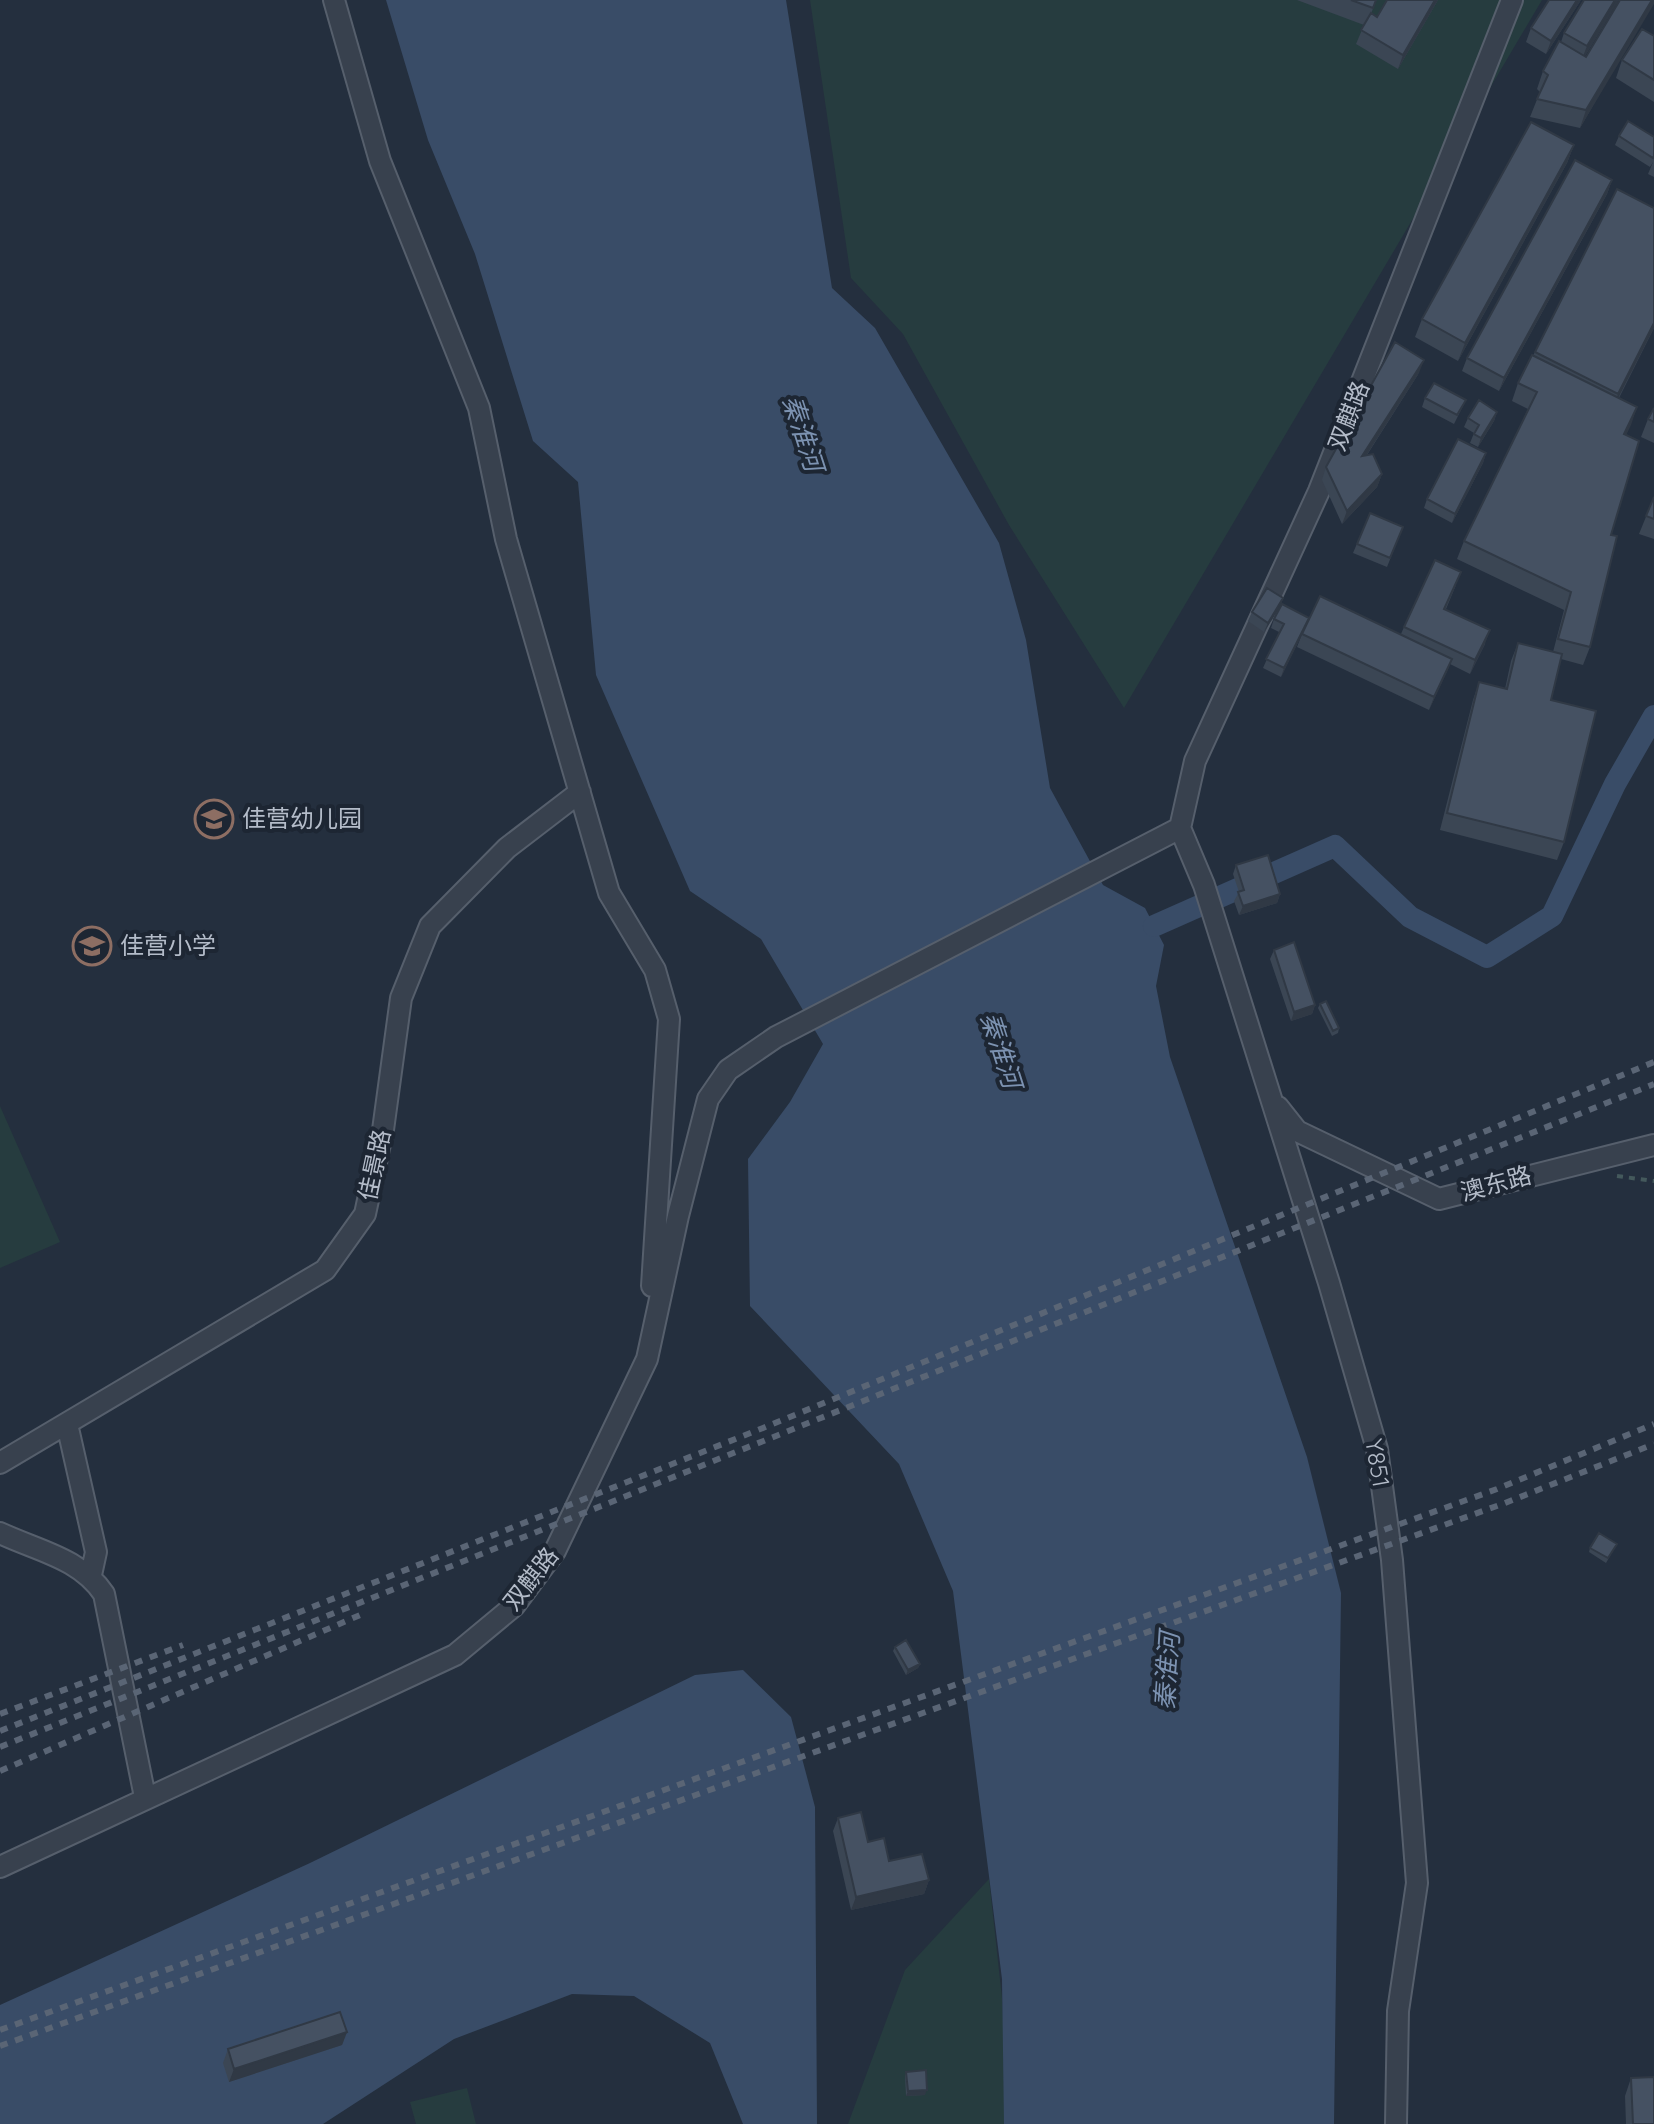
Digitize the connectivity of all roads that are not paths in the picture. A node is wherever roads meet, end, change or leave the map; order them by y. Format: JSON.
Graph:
{"nodes":[{"id":1,"x":334,"y":0,"type":"edge"},
{"id":2,"x":1512,"y":0,"type":"edge"},
{"id":3,"x":580,"y":792,"type":"junction"},
{"id":4,"x":1180,"y":828,"type":"junction"},
{"id":5,"x":1270,"y":1098,"type":"junction"},
{"id":6,"x":1654,"y":1145,"type":"edge"},
{"id":7,"x":647,"y":1359,"type":"junction"},
{"id":8,"x":67,"y":1424,"type":"junction"},
{"id":9,"x":0,"y":1463,"type":"edge"},
{"id":10,"x":0,"y":1533,"type":"edge"},
{"id":11,"x":91,"y":1575,"type":"junction"},
{"id":12,"x":145,"y":1797,"type":"junction"},
{"id":13,"x":0,"y":1867,"type":"edge"},
{"id":14,"x":1396,"y":2124,"type":"edge"}],
"edges":[{"from":1,"to":3,"type":"street"},
{"from":2,"to":4,"type":"street","name":"双麒路"},
{"from":3,"to":7,"type":"street"},
{"from":3,"to":8,"type":"street","name":"佳景路"},
{"from":4,"to":5,"type":"street","name":"Y851"},
{"from":4,"to":7,"type":"street","name":"双麒路"},
{"from":5,"to":6,"type":"street","name":"澳东路"},
{"from":5,"to":14,"type":"street","name":"Y851"},
{"from":7,"to":12,"type":"street","name":"双麒路"},
{"from":8,"to":9,"type":"street","name":"佳景路"},
{"from":8,"to":11,"type":"street"},
{"from":10,"to":11,"type":"street"},
{"from":11,"to":12,"type":"street"},
{"from":12,"to":13,"type":"street","name":"双麒路"}]}
